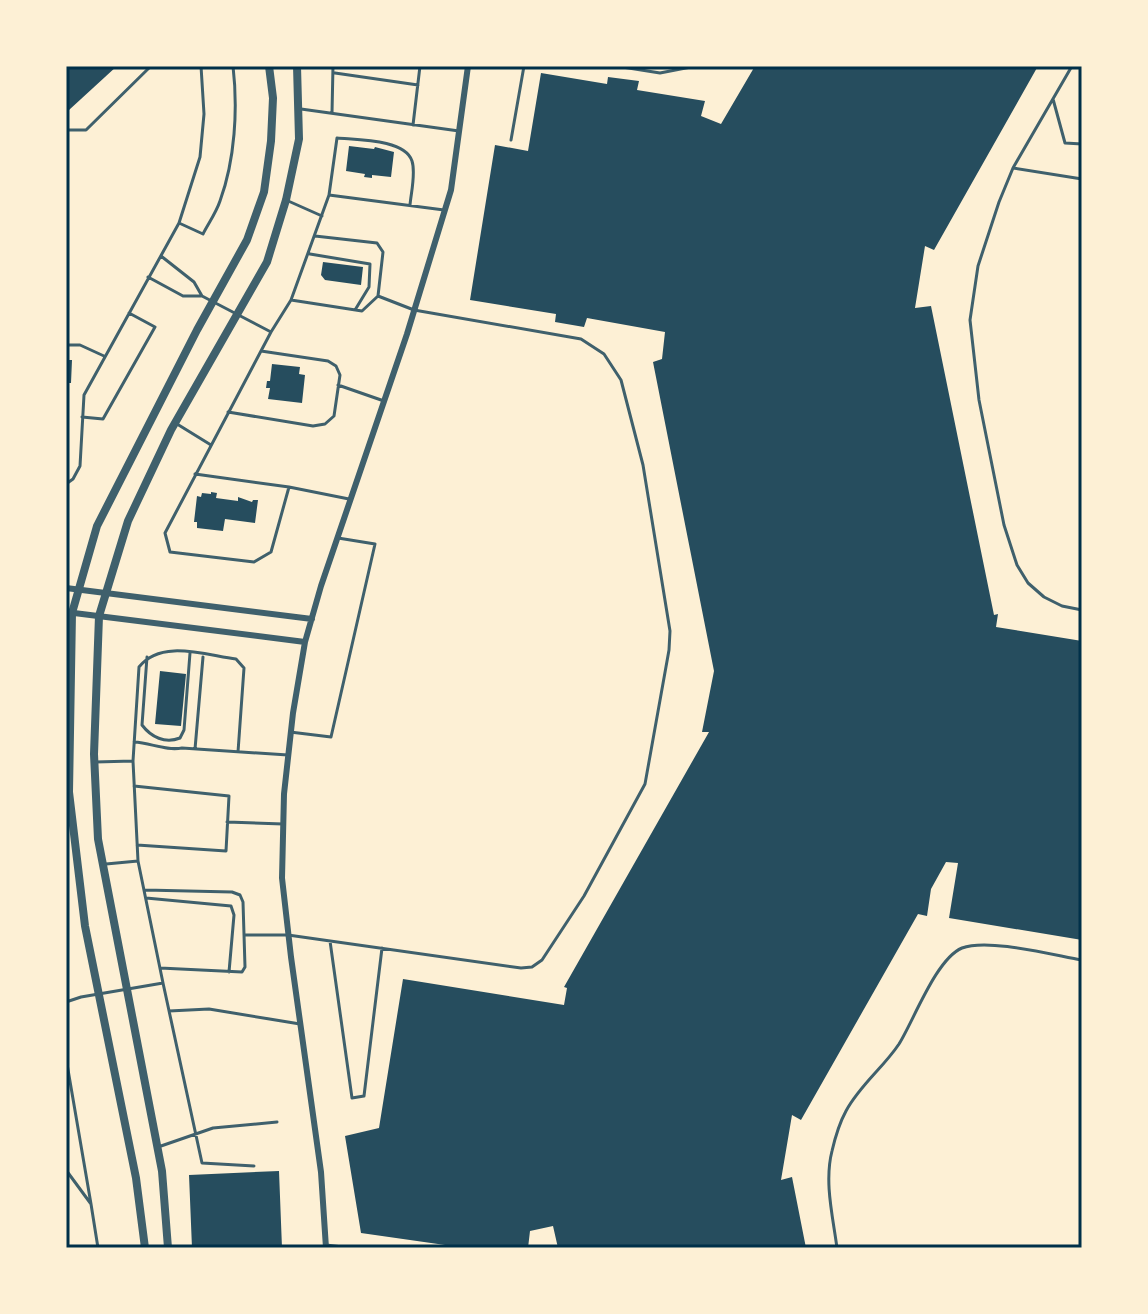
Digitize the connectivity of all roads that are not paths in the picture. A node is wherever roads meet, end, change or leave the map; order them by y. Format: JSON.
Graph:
{"nodes":[{"id":1,"x":151,"y":66,"type":"edge"},
{"id":2,"x":201,"y":66,"type":"edge"},
{"id":3,"x":233,"y":66,"type":"edge"},
{"id":4,"x":269,"y":66,"type":"edge"},
{"id":5,"x":297,"y":66,"type":"edge"},
{"id":6,"x":333,"y":66,"type":"edge"},
{"id":7,"x":420,"y":66,"type":"edge"},
{"id":8,"x":468,"y":66,"type":"edge"},
{"id":9,"x":524,"y":66,"type":"edge"},
{"id":10,"x":616,"y":66,"type":"edge"},
{"id":11,"x":696,"y":66,"type":"edge"},
{"id":12,"x":1072,"y":66,"type":"edge"},
{"id":13,"x":335,"y":73,"type":"junction"},
{"id":14,"x":418,"y":85,"type":"junction"},
{"id":15,"x":1053,"y":99,"type":"junction"},
{"id":16,"x":299,"y":109,"type":"junction"},
{"id":17,"x":332,"y":113,"type":"junction"},
{"id":18,"x":413,"y":125,"type":"junction"},
{"id":19,"x":66,"y":130,"type":"edge"},
{"id":20,"x":459,"y":131,"type":"junction"},
{"id":21,"x":511,"y":140,"type":"dead end"},
{"id":22,"x":1082,"y":144,"type":"edge"},
{"id":23,"x":1013,"y":168,"type":"junction"},
{"id":24,"x":1082,"y":179,"type":"edge"},
{"id":25,"x":329,"y":195,"type":"junction"},
{"id":26,"x":286,"y":200,"type":"junction"},
{"id":27,"x":410,"y":205,"type":"junction"},
{"id":28,"x":445,"y":210,"type":"junction"},
{"id":29,"x":322,"y":216,"type":"junction"},
{"id":30,"x":179,"y":223,"type":"junction"},
{"id":31,"x":315,"y":236,"type":"junction"},
{"id":32,"x":308,"y":254,"type":"junction"},
{"id":33,"x":161,"y":256,"type":"junction"},
{"id":34,"x":148,"y":277,"type":"junction"},
{"id":35,"x":202,"y":296,"type":"junction"},
{"id":36,"x":378,"y":296,"type":"junction"},
{"id":37,"x":291,"y":300,"type":"junction"},
{"id":38,"x":213,"y":302,"type":"junction"},
{"id":39,"x":355,"y":310,"type":"junction"},
{"id":40,"x":414,"y":310,"type":"junction"},
{"id":41,"x":128,"y":313,"type":"junction"},
{"id":42,"x":237,"y":315,"type":"junction"},
{"id":43,"x":271,"y":332,"type":"junction"},
{"id":44,"x":66,"y":345,"type":"edge"},
{"id":45,"x":261,"y":351,"type":"junction"},
{"id":46,"x":104,"y":356,"type":"junction"},
{"id":47,"x":338,"y":385,"type":"junction"},
{"id":48,"x":384,"y":401,"type":"junction"},
{"id":49,"x":228,"y":412,"type":"junction"},
{"id":50,"x":82,"y":417,"type":"junction"},
{"id":51,"x":175,"y":423,"type":"junction"},
{"id":52,"x":211,"y":445,"type":"junction"},
{"id":53,"x":195,"y":474,"type":"junction"},
{"id":54,"x":66,"y":484,"type":"edge"},
{"id":55,"x":289,"y":487,"type":"junction"},
{"id":56,"x":352,"y":500,"type":"junction"},
{"id":57,"x":338,"y":538,"type":"junction"},
{"id":58,"x":66,"y":588,"type":"edge"},
{"id":59,"x":79,"y":590,"type":"junction"},
{"id":60,"x":105,"y":594,"type":"junction"},
{"id":61,"x":1082,"y":610,"type":"edge"},
{"id":62,"x":69,"y":612,"type":"edge"},
{"id":63,"x":99,"y":616,"type":"junction"},
{"id":64,"x":312,"y":619,"type":"junction"},
{"id":65,"x":305,"y":642,"type":"junction"},
{"id":66,"x":190,"y":653,"type":"junction"},
{"id":67,"x":204,"y":655,"type":"junction"},
{"id":68,"x":147,"y":657,"type":"junction"},
{"id":69,"x":290,"y":732,"type":"junction"},
{"id":70,"x":134,"y":742,"type":"junction"},
{"id":71,"x":195,"y":749,"type":"junction"},
{"id":72,"x":238,"y":752,"type":"junction"},
{"id":73,"x":288,"y":755,"type":"junction"},
{"id":74,"x":133,"y":761,"type":"junction"},
{"id":75,"x":94,"y":762,"type":"junction"},
{"id":76,"x":134,"y":786,"type":"junction"},
{"id":77,"x":227,"y":822,"type":"junction"},
{"id":78,"x":283,"y":824,"type":"junction"},
{"id":79,"x":137,"y":845,"type":"junction"},
{"id":80,"x":138,"y":861,"type":"junction"},
{"id":81,"x":103,"y":864,"type":"junction"},
{"id":82,"x":144,"y":890,"type":"junction"},
{"id":83,"x":146,"y":898,"type":"junction"},
{"id":84,"x":244,"y":935,"type":"junction"},
{"id":85,"x":288,"y":935,"type":"junction"},
{"id":86,"x":330,"y":941,"type":"junction"},
{"id":87,"x":382,"y":948,"type":"junction"},
{"id":88,"x":1082,"y":960,"type":"edge"},
{"id":89,"x":160,"y":968,"type":"junction"},
{"id":90,"x":229,"y":972,"type":"junction"},
{"id":91,"x":163,"y":983,"type":"junction"},
{"id":92,"x":126,"y":990,"type":"junction"},
{"id":93,"x":99,"y":994,"type":"junction"},
{"id":94,"x":66,"y":1002,"type":"edge"},
{"id":95,"x":169,"y":1011,"type":"junction"},
{"id":96,"x":300,"y":1024,"type":"junction"},
{"id":97,"x":66,"y":1058,"type":"edge"},
{"id":98,"x":277,"y":1122,"type":"dead end"},
{"id":99,"x":196,"y":1133,"type":"junction"},
{"id":100,"x":157,"y":1148,"type":"junction"},
{"id":101,"x":254,"y":1166,"type":"dead end"},
{"id":102,"x":66,"y":1170,"type":"edge"},
{"id":103,"x":91,"y":1204,"type":"junction"},
{"id":104,"x":326,"y":1246,"type":"edge"},
{"id":105,"x":98,"y":1248,"type":"edge"},
{"id":106,"x":145,"y":1248,"type":"edge"},
{"id":107,"x":168,"y":1248,"type":"edge"},
{"id":108,"x":351,"y":1248,"type":"edge"},
{"id":109,"x":837,"y":1248,"type":"edge"}],
"edges":[{"from":1,"to":19,"type":"lane"},
{"from":2,"to":30,"type":"lane"},
{"from":3,"to":30,"type":"lane"},
{"from":4,"to":38,"type":"street"},
{"from":5,"to":16,"type":"street"},
{"from":6,"to":13,"type":"lane"},
{"from":7,"to":14,"type":"lane"},
{"from":8,"to":20,"type":"street"},
{"from":9,"to":21,"type":"lane"},
{"from":10,"to":11,"type":"lane"},
{"from":12,"to":15,"type":"lane"},
{"from":13,"to":14,"type":"lane"},
{"from":13,"to":17,"type":"lane"},
{"from":14,"to":18,"type":"lane"},
{"from":15,"to":22,"type":"lane"},
{"from":15,"to":23,"type":"lane"},
{"from":16,"to":17,"type":"lane"},
{"from":16,"to":26,"type":"street"},
{"from":17,"to":18,"type":"lane"},
{"from":18,"to":20,"type":"lane"},
{"from":20,"to":28,"type":"street"},
{"from":23,"to":24,"type":"lane"},
{"from":23,"to":61,"type":"lane"},
{"from":25,"to":27,"type":"lane"},
{"from":25,"to":27,"type":"lane"},
{"from":25,"to":29,"type":"lane"},
{"from":26,"to":29,"type":"lane"},
{"from":26,"to":42,"type":"street"},
{"from":27,"to":28,"type":"lane"},
{"from":28,"to":40,"type":"street"},
{"from":29,"to":31,"type":"lane"},
{"from":30,"to":33,"type":"lane"},
{"from":31,"to":32,"type":"lane"},
{"from":31,"to":36,"type":"lane"},
{"from":32,"to":37,"type":"lane"},
{"from":32,"to":39,"type":"lane"},
{"from":33,"to":34,"type":"lane"},
{"from":33,"to":35,"type":"lane"},
{"from":34,"to":35,"type":"lane"},
{"from":34,"to":41,"type":"lane"},
{"from":35,"to":38,"type":"lane"},
{"from":36,"to":39,"type":"lane"},
{"from":36,"to":40,"type":"lane"},
{"from":37,"to":39,"type":"lane"},
{"from":37,"to":43,"type":"lane"},
{"from":38,"to":42,"type":"lane"},
{"from":38,"to":59,"type":"street"},
{"from":40,"to":48,"type":"street"},
{"from":40,"to":87,"type":"lane"},
{"from":41,"to":46,"type":"lane"},
{"from":41,"to":50,"type":"lane"},
{"from":42,"to":43,"type":"lane"},
{"from":42,"to":51,"type":"street"},
{"from":43,"to":45,"type":"lane"},
{"from":44,"to":46,"type":"lane"},
{"from":45,"to":47,"type":"lane"},
{"from":45,"to":49,"type":"lane"},
{"from":46,"to":50,"type":"lane"},
{"from":47,"to":48,"type":"lane"},
{"from":47,"to":49,"type":"lane"},
{"from":48,"to":56,"type":"street"},
{"from":49,"to":52,"type":"lane"},
{"from":50,"to":54,"type":"lane"},
{"from":51,"to":52,"type":"lane"},
{"from":51,"to":60,"type":"street"},
{"from":52,"to":53,"type":"lane"},
{"from":53,"to":55,"type":"lane"},
{"from":53,"to":55,"type":"lane"},
{"from":55,"to":56,"type":"lane"},
{"from":56,"to":57,"type":"street"},
{"from":57,"to":64,"type":"street"},
{"from":57,"to":69,"type":"lane"},
{"from":58,"to":59,"type":"street"},
{"from":59,"to":60,"type":"street"},
{"from":59,"to":62,"type":"street"},
{"from":60,"to":63,"type":"street"},
{"from":60,"to":64,"type":"street"},
{"from":62,"to":63,"type":"street"},
{"from":62,"to":93,"type":"street"},
{"from":63,"to":65,"type":"street"},
{"from":63,"to":75,"type":"street"},
{"from":64,"to":65,"type":"street"},
{"from":65,"to":69,"type":"street"},
{"from":66,"to":67,"type":"lane"},
{"from":66,"to":68,"type":"lane"},
{"from":66,"to":68,"type":"lane"},
{"from":67,"to":71,"type":"lane"},
{"from":67,"to":72,"type":"lane"},
{"from":68,"to":70,"type":"lane"},
{"from":69,"to":73,"type":"street"},
{"from":70,"to":71,"type":"lane"},
{"from":70,"to":74,"type":"lane"},
{"from":71,"to":72,"type":"lane"},
{"from":72,"to":73,"type":"lane"},
{"from":73,"to":78,"type":"street"},
{"from":74,"to":75,"type":"lane"},
{"from":74,"to":76,"type":"lane"},
{"from":75,"to":81,"type":"street"},
{"from":76,"to":77,"type":"lane"},
{"from":76,"to":79,"type":"lane"},
{"from":77,"to":78,"type":"lane"},
{"from":77,"to":79,"type":"lane"},
{"from":78,"to":85,"type":"street"},
{"from":79,"to":80,"type":"lane"},
{"from":80,"to":81,"type":"lane"},
{"from":80,"to":82,"type":"lane"},
{"from":81,"to":92,"type":"street"},
{"from":82,"to":83,"type":"lane"},
{"from":82,"to":84,"type":"lane"},
{"from":83,"to":89,"type":"lane"},
{"from":83,"to":90,"type":"lane"},
{"from":84,"to":85,"type":"lane"},
{"from":84,"to":90,"type":"lane"},
{"from":85,"to":86,"type":"lane"},
{"from":85,"to":96,"type":"street"},
{"from":86,"to":87,"type":"lane"},
{"from":86,"to":87,"type":"lane"},
{"from":88,"to":109,"type":"lane"},
{"from":89,"to":90,"type":"lane"},
{"from":89,"to":91,"type":"lane"},
{"from":91,"to":92,"type":"lane"},
{"from":91,"to":95,"type":"lane"},
{"from":92,"to":93,"type":"lane"},
{"from":92,"to":100,"type":"street"},
{"from":93,"to":94,"type":"lane"},
{"from":93,"to":106,"type":"street"},
{"from":95,"to":96,"type":"lane"},
{"from":95,"to":99,"type":"lane"},
{"from":96,"to":104,"type":"street"},
{"from":97,"to":103,"type":"lane"},
{"from":98,"to":99,"type":"lane"},
{"from":99,"to":100,"type":"lane"},
{"from":99,"to":101,"type":"lane"},
{"from":100,"to":107,"type":"street"},
{"from":102,"to":103,"type":"lane"},
{"from":103,"to":105,"type":"lane"},
{"from":104,"to":108,"type":"lane"}]}
